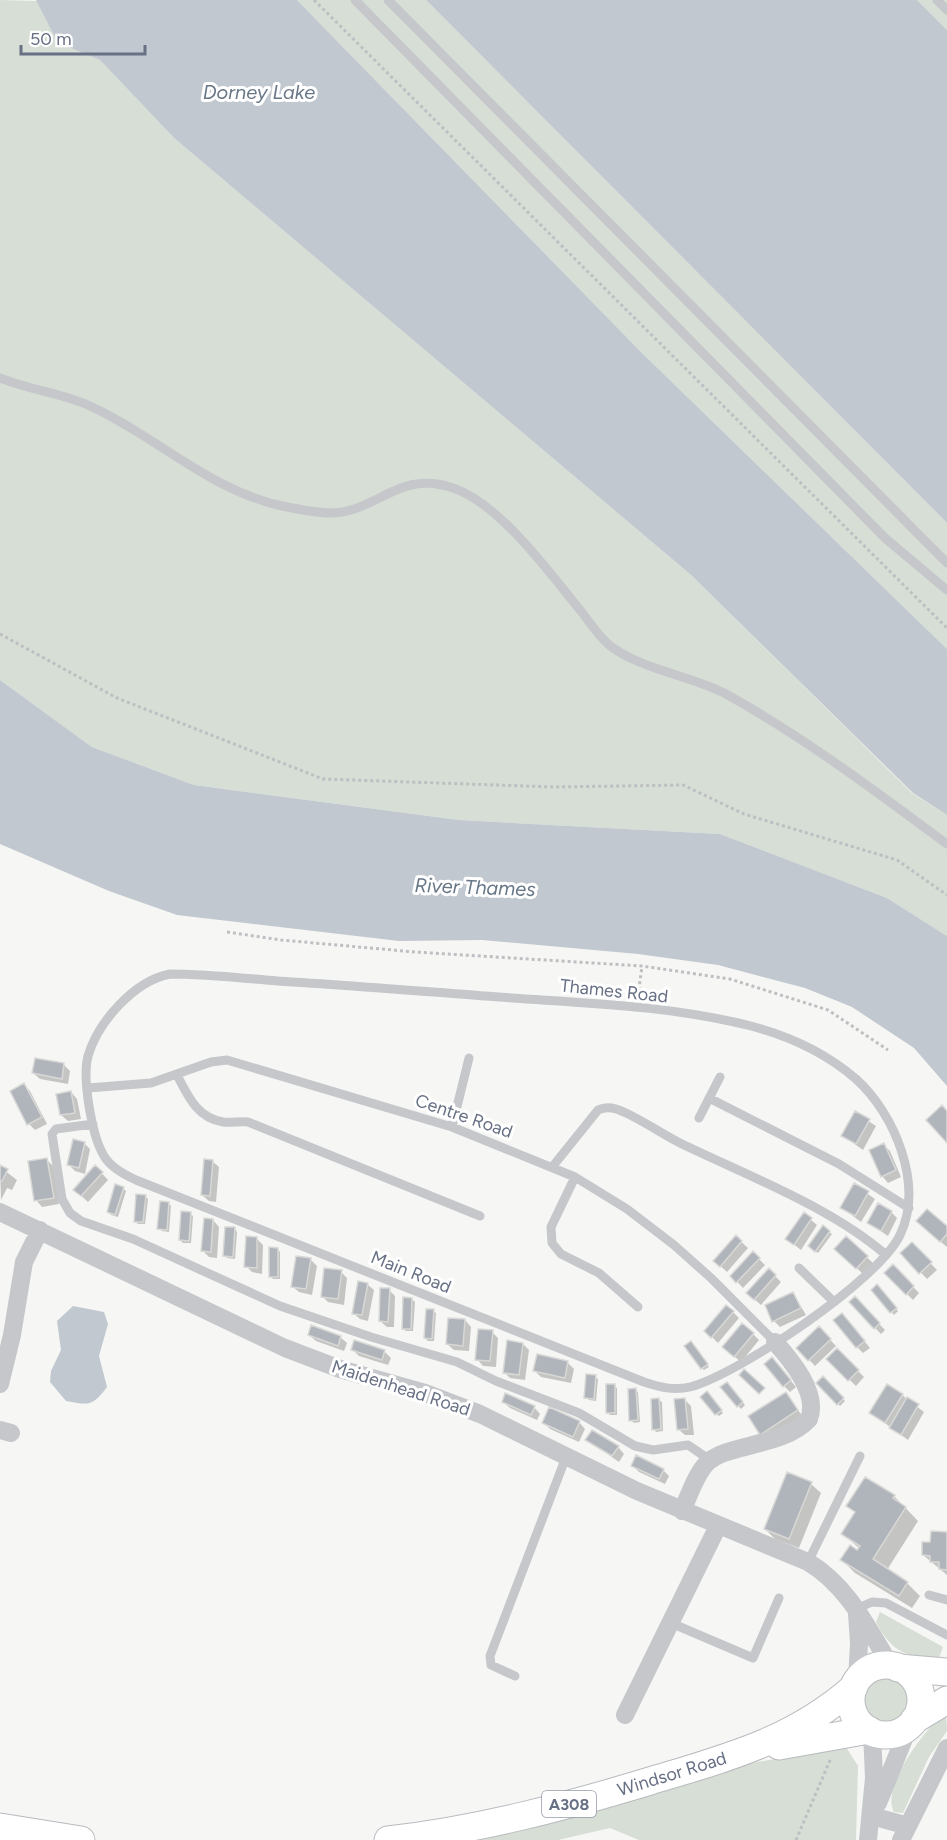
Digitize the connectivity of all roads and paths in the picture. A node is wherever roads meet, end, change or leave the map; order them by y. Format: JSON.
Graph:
{"nodes":[{"id":1,"x":314,"y":0,"type":"edge"},
{"id":2,"x":355,"y":0,"type":"edge"},
{"id":3,"x":388,"y":0,"type":"edge"},
{"id":4,"x":937,"y":0,"type":"edge"},
{"id":5,"x":947,"y":10,"type":"edge"},
{"id":6,"x":0,"y":378,"type":"edge"},
{"id":7,"x":947,"y":563,"type":"edge"},
{"id":8,"x":947,"y":590,"type":"edge"},
{"id":9,"x":947,"y":628,"type":"edge"},
{"id":10,"x":0,"y":634,"type":"edge"},
{"id":11,"x":947,"y":844,"type":"edge"},
{"id":12,"x":947,"y":895,"type":"edge"},
{"id":13,"x":227,"y":932,"type":"dead end"},
{"id":14,"x":642,"y":966,"type":"junction"},
{"id":15,"x":636,"y":1008,"type":"junction"},
{"id":16,"x":888,"y":1050,"type":"dead end"},
{"id":17,"x":469,"y":1058,"type":"dead end"},
{"id":18,"x":177,"y":1075,"type":"junction"},
{"id":19,"x":720,"y":1077,"type":"dead end"},
{"id":20,"x":88,"y":1088,"type":"junction"},
{"id":21,"x":709,"y":1098,"type":"junction"},
{"id":22,"x":699,"y":1118,"type":"dead end"},
{"id":23,"x":93,"y":1124,"type":"junction"},
{"id":24,"x":452,"y":1127,"type":"junction"},
{"id":25,"x":553,"y":1166,"type":"junction"},
{"id":26,"x":575,"y":1177,"type":"junction"},
{"id":27,"x":909,"y":1208,"type":"junction"},
{"id":28,"x":0,"y":1212,"type":"edge"},
{"id":29,"x":480,"y":1216,"type":"dead end"},
{"id":30,"x":40,"y":1230,"type":"junction"},
{"id":31,"x":886,"y":1256,"type":"junction"},
{"id":32,"x":799,"y":1268,"type":"dead end"},
{"id":33,"x":833,"y":1301,"type":"junction"},
{"id":34,"x":638,"y":1307,"type":"dead end"},
{"id":35,"x":775,"y":1342,"type":"junction"},
{"id":36,"x":0,"y":1384,"type":"edge"},
{"id":37,"x":860,"y":1456,"type":"dead end"},
{"id":38,"x":566,"y":1457,"type":"junction"},
{"id":39,"x":710,"y":1460,"type":"junction"},
{"id":40,"x":682,"y":1511,"type":"junction"},
{"id":41,"x":718,"y":1526,"type":"junction"},
{"id":42,"x":808,"y":1562,"type":"junction"},
{"id":43,"x":929,"y":1595,"type":"dead end"},
{"id":44,"x":779,"y":1598,"type":"dead end"},
{"id":45,"x":947,"y":1600,"type":"edge"},
{"id":46,"x":856,"y":1609,"type":"junction"},
{"id":47,"x":670,"y":1623,"type":"junction"},
{"id":48,"x":947,"y":1635,"type":"edge"},
{"id":49,"x":895,"y":1667,"type":"junction"},
{"id":50,"x":947,"y":1672,"type":"edge"},
{"id":51,"x":515,"y":1676,"type":"dead end"},
{"id":52,"x":855,"y":1684,"type":"junction"},
{"id":53,"x":947,"y":1700,"type":"edge"},
{"id":54,"x":625,"y":1715,"type":"dead end"},
{"id":55,"x":912,"y":1722,"type":"junction"},
{"id":56,"x":870,"y":1731,"type":"junction"},
{"id":57,"x":832,"y":1737,"type":"junction"},
{"id":58,"x":947,"y":1748,"type":"edge"},
{"id":59,"x":745,"y":1752,"type":"junction"},
{"id":60,"x":872,"y":1816,"type":"junction"},
{"id":61,"x":0,"y":1827,"type":"edge"},
{"id":62,"x":904,"y":1833,"type":"edge"},
{"id":63,"x":81,"y":1840,"type":"edge"},
{"id":64,"x":388,"y":1840,"type":"edge"},
{"id":65,"x":796,"y":1840,"type":"edge"},
{"id":66,"x":868,"y":1840,"type":"edge"}],
"edges":[{"from":1,"to":9,"type":"path"},
{"from":2,"to":8,"type":"lane"},
{"from":3,"to":7,"type":"lane"},
{"from":4,"to":5,"type":"lane"},
{"from":6,"to":11,"type":"lane"},
{"from":10,"to":12,"type":"path"},
{"from":13,"to":14,"type":"path"},
{"from":14,"to":15,"type":"path"},
{"from":14,"to":16,"type":"path"},
{"from":15,"to":20,"type":"lane","name":"Thames Road"},
{"from":15,"to":27,"type":"lane","name":"Thames Road"},
{"from":17,"to":24,"type":"lane"},
{"from":18,"to":20,"type":"lane","name":"Centre Road"},
{"from":18,"to":24,"type":"lane","name":"Centre Road"},
{"from":18,"to":29,"type":"lane"},
{"from":19,"to":21,"type":"lane"},
{"from":20,"to":23,"type":"lane","name":"Main Road"},
{"from":21,"to":22,"type":"lane"},
{"from":21,"to":27,"type":"lane"},
{"from":23,"to":35,"type":"lane","name":"Main Road"},
{"from":23,"to":39,"type":"lane"},
{"from":24,"to":25,"type":"lane","name":"Centre Road"},
{"from":25,"to":26,"type":"lane","name":"Centre Road"},
{"from":25,"to":31,"type":"lane"},
{"from":26,"to":34,"type":"lane"},
{"from":26,"to":35,"type":"lane","name":"Centre Road"},
{"from":27,"to":31,"type":"lane","name":"Thames Road"},
{"from":28,"to":30,"type":"street","name":"Maidenhead Road"},
{"from":30,"to":36,"type":"street"},
{"from":30,"to":38,"type":"street","name":"Maidenhead Road"},
{"from":31,"to":33,"type":"lane","name":"Thames Road"},
{"from":32,"to":33,"type":"lane"},
{"from":33,"to":35,"type":"lane","name":"Thames Road"},
{"from":35,"to":39,"type":"street"},
{"from":37,"to":42,"type":"lane"},
{"from":38,"to":40,"type":"street","name":"Maidenhead Road"},
{"from":38,"to":51,"type":"lane"},
{"from":39,"to":40,"type":"street"},
{"from":40,"to":41,"type":"street","name":"Maidenhead Road"},
{"from":41,"to":42,"type":"street","name":"Maidenhead Road"},
{"from":41,"to":47,"type":"street"},
{"from":42,"to":46,"type":"street","name":"Maidenhead Road"},
{"from":43,"to":45,"type":"lane"},
{"from":44,"to":47,"type":"lane"},
{"from":46,"to":48,"type":"lane"},
{"from":46,"to":49,"type":"street","name":"Maidenhead Road"},
{"from":46,"to":52,"type":"street"},
{"from":47,"to":54,"type":"street"},
{"from":49,"to":50,"type":"main road"},
{"from":49,"to":52,"type":"main road"},
{"from":49,"to":55,"type":"main road"},
{"from":52,"to":56,"type":"main road"},
{"from":52,"to":59,"type":"main road","name":"Windsor Road","number":"A308"},
{"from":53,"to":55,"type":"main road"},
{"from":55,"to":56,"type":"main road"},
{"from":55,"to":60,"type":"street"},
{"from":56,"to":57,"type":"main road","name":"Windsor Road","number":"A308"},
{"from":56,"to":60,"type":"street"},
{"from":57,"to":59,"type":"main road","name":"Windsor Road","number":"A308"},
{"from":57,"to":65,"type":"path"},
{"from":58,"to":62,"type":"street"},
{"from":59,"to":64,"type":"main road","name":"Windsor Road","number":"A308"},
{"from":60,"to":62,"type":"street"},
{"from":60,"to":66,"type":"street"},
{"from":61,"to":63,"type":"main road"}]}
